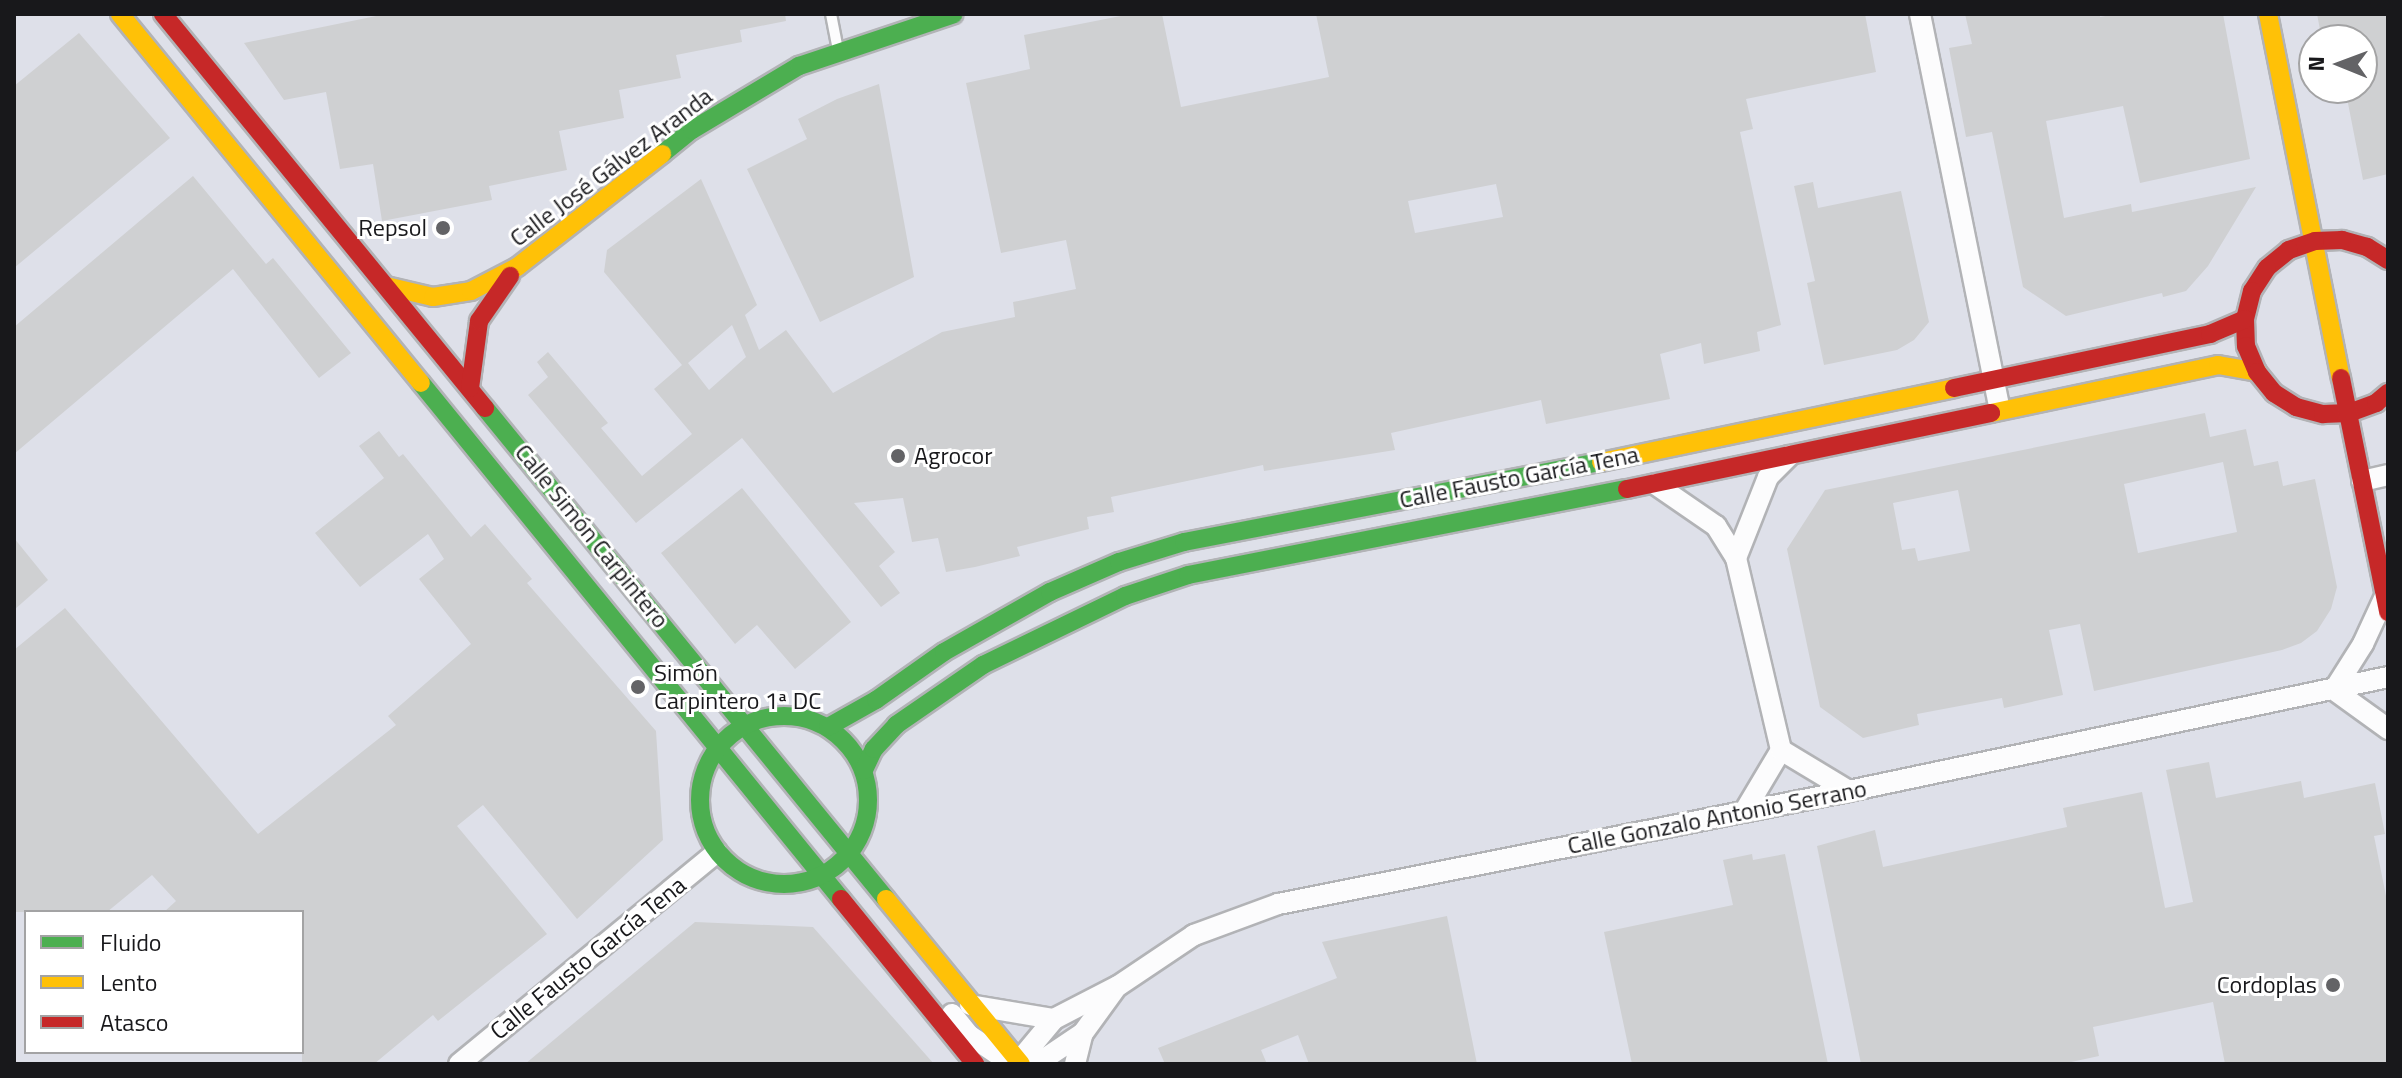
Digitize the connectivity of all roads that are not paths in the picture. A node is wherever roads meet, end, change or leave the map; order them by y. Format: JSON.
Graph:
{"nodes":[{"id":1,"x":120,"y":14,"type":"edge"},
{"id":2,"x":163,"y":14,"type":"edge"},
{"id":3,"x":831,"y":14,"type":"edge"},
{"id":4,"x":954,"y":14,"type":"edge"},
{"id":5,"x":1920,"y":14,"type":"edge"},
{"id":6,"x":2268,"y":14,"type":"edge"},
{"id":7,"x":838,"y":52,"type":"junction"},
{"id":8,"x":2315,"y":241,"type":"junction"},
{"id":9,"x":2388,"y":260,"type":"edge"},
{"id":10,"x":517,"y":267,"type":"junction"},
{"id":11,"x":386,"y":286,"type":"junction"},
{"id":12,"x":460,"y":295,"type":"junction"},
{"id":13,"x":2245,"y":319,"type":"junction"},
{"id":14,"x":479,"y":321,"type":"junction"},
{"id":15,"x":442,"y":330,"type":"junction"},
{"id":16,"x":380,"y":331,"type":"junction"},
{"id":17,"x":2257,"y":372,"type":"junction"},
{"id":18,"x":1994,"y":377,"type":"junction"},
{"id":19,"x":470,"y":388,"type":"junction"},
{"id":20,"x":429,"y":390,"type":"junction"},
{"id":21,"x":2388,"y":393,"type":"edge"},
{"id":22,"x":2000,"y":409,"type":"junction"},
{"id":23,"x":2349,"y":413,"type":"junction"},
{"id":24,"x":1793,"y":452,"type":"junction"},
{"id":25,"x":2388,"y":475,"type":"edge"},
{"id":26,"x":2362,"y":481,"type":"junction"},
{"id":27,"x":1655,"y":484,"type":"junction"},
{"id":28,"x":1736,"y":558,"type":"junction"},
{"id":29,"x":2387,"y":599,"type":"edge"},
{"id":30,"x":2388,"y":677,"type":"edge"},
{"id":31,"x":2334,"y":690,"type":"junction"},
{"id":32,"x":746,"y":723,"type":"junction"},
{"id":33,"x":828,"y":727,"type":"junction"},
{"id":34,"x":2388,"y":729,"type":"edge"},
{"id":35,"x":718,"y":746,"type":"junction"},
{"id":36,"x":1781,"y":750,"type":"junction"},
{"id":37,"x":864,"y":770,"type":"junction"},
{"id":38,"x":1849,"y":791,"type":"junction"},
{"id":39,"x":1744,"y":812,"type":"junction"},
{"id":40,"x":717,"y":852,"type":"junction"},
{"id":41,"x":851,"y":853,"type":"junction"},
{"id":42,"x":821,"y":877,"type":"junction"},
{"id":43,"x":874,"y":941,"type":"junction"},
{"id":44,"x":1118,"y":986,"type":"junction"},
{"id":45,"x":970,"y":1005,"type":"junction"},
{"id":46,"x":1054,"y":1019,"type":"junction"},
{"id":47,"x":1083,"y":1033,"type":"junction"},
{"id":48,"x":1020,"y":1063,"type":"edge"},
{"id":49,"x":459,"y":1064,"type":"edge"},
{"id":50,"x":975,"y":1064,"type":"edge"},
{"id":51,"x":1075,"y":1064,"type":"edge"}],
"edges":[{"from":1,"to":16,"type":"street","name":"Calle Simón Carpintero"},
{"from":2,"to":11,"type":"street","name":"Calle Simón Carpintero"},
{"from":3,"to":7,"type":"lane"},
{"from":4,"to":7,"type":"street","name":"Calle José Gálvez Aranda"},
{"from":5,"to":18,"type":"street"},
{"from":6,"to":8,"type":"street"},
{"from":7,"to":10,"type":"street","name":"Calle José Gálvez Aranda"},
{"from":8,"to":9,"type":"street"},
{"from":8,"to":13,"type":"street"},
{"from":8,"to":23,"type":"street"},
{"from":10,"to":12,"type":"street","name":"Calle José Gálvez Aranda"},
{"from":10,"to":14,"type":"street","name":"Calle José Gálvez Aranda"},
{"from":11,"to":12,"type":"street","name":"Calle José Gálvez Aranda"},
{"from":11,"to":15,"type":"street","name":"Calle Simón Carpintero"},
{"from":12,"to":15,"type":"street"},
{"from":13,"to":17,"type":"street"},
{"from":13,"to":18,"type":"street","name":"Calle Fausto García Tena"},
{"from":14,"to":15,"type":"street"},
{"from":14,"to":19,"type":"street","name":"Calle José Gálvez Aranda"},
{"from":15,"to":16,"type":"street"},
{"from":15,"to":19,"type":"street","name":"Calle Simón Carpintero"},
{"from":15,"to":20,"type":"street"},
{"from":16,"to":20,"type":"street","name":"Calle Simón Carpintero"},
{"from":17,"to":22,"type":"street","name":"Calle Fausto García Tena"},
{"from":17,"to":23,"type":"street"},
{"from":18,"to":22,"type":"street"},
{"from":18,"to":33,"type":"street","name":"Calle Fausto García Tena"},
{"from":19,"to":32,"type":"street","name":"Calle Simón Carpintero"},
{"from":20,"to":35,"type":"street","name":"Calle Simón Carpintero"},
{"from":21,"to":23,"type":"street"},
{"from":22,"to":24,"type":"street","name":"Calle Fausto García Tena"},
{"from":23,"to":26,"type":"street"},
{"from":24,"to":27,"type":"street","name":"Calle Fausto García Tena"},
{"from":24,"to":28,"type":"street"},
{"from":25,"to":26,"type":"street"},
{"from":26,"to":29,"type":"street"},
{"from":27,"to":28,"type":"street"},
{"from":27,"to":37,"type":"street","name":"Calle Fausto García Tena"},
{"from":28,"to":36,"type":"street"},
{"from":29,"to":31,"type":"street"},
{"from":30,"to":31,"type":"street","name":"Calle Gonzalo Antonio Serrano"},
{"from":31,"to":34,"type":"street"},
{"from":31,"to":38,"type":"street","name":"Calle Gonzalo Antonio Serrano"},
{"from":32,"to":33,"type":"street"},
{"from":32,"to":35,"type":"street"},
{"from":32,"to":41,"type":"street","name":"Calle Simón Carpintero"},
{"from":33,"to":37,"type":"street"},
{"from":35,"to":40,"type":"street"},
{"from":35,"to":42,"type":"street","name":"Calle Simón Carpintero"},
{"from":36,"to":38,"type":"street"},
{"from":36,"to":39,"type":"street"},
{"from":37,"to":41,"type":"street"},
{"from":38,"to":39,"type":"street","name":"Calle Gonzalo Antonio Serrano"},
{"from":39,"to":44,"type":"street","name":"Calle Gonzalo Antonio Serrano"},
{"from":40,"to":42,"type":"street"},
{"from":40,"to":49,"type":"street","name":"Calle Fausto García Tena"},
{"from":41,"to":42,"type":"street"},
{"from":41,"to":45,"type":"street","name":"Calle Simón Carpintero"},
{"from":42,"to":43,"type":"street","name":"Calle Simón Carpintero"},
{"from":43,"to":48,"type":"street","name":"Calle Simón Carpintero"},
{"from":43,"to":50,"type":"street","name":"Calle Simón Carpintero"},
{"from":44,"to":46,"type":"street","name":"Calle Gonzalo Antonio Serrano"},
{"from":44,"to":47,"type":"street","name":"Calle Gonzalo Antonio Serrano"},
{"from":45,"to":46,"type":"street"},
{"from":45,"to":48,"type":"street","name":"Calle Simón Carpintero"},
{"from":46,"to":48,"type":"street","name":"Calle Gonzalo Antonio Serrano"},
{"from":47,"to":48,"type":"street","name":"Calle Gonzalo Antonio Serrano"},
{"from":47,"to":51,"type":"street","name":"Calle Gonzalo Antonio Serrano"}]}
